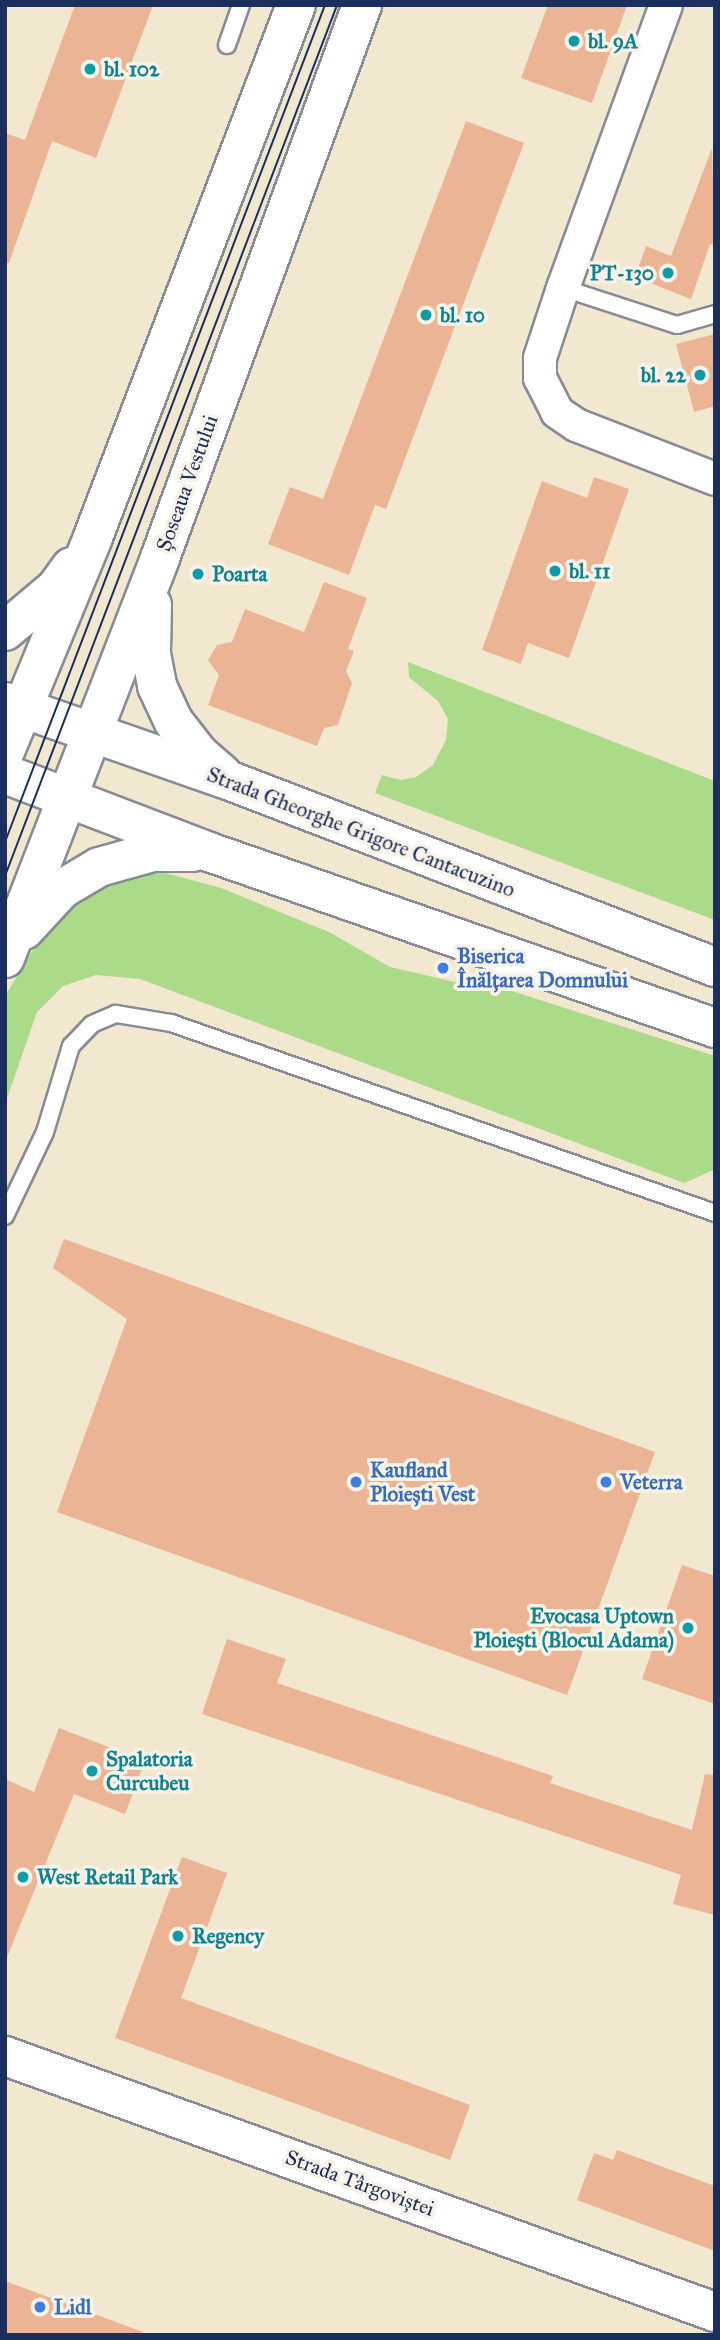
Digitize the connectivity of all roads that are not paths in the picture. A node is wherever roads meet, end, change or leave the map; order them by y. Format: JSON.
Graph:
{"nodes":[{"id":1,"x":241,"y":5,"type":"edge"},
{"id":2,"x":296,"y":5,"type":"edge"},
{"id":3,"x":362,"y":5,"type":"edge"},
{"id":4,"x":666,"y":5,"type":"edge"},
{"id":5,"x":226,"y":45,"type":"dead end"},
{"id":6,"x":563,"y":288,"type":"junction"},
{"id":7,"x":715,"y":314,"type":"edge"},
{"id":8,"x":715,"y":479,"type":"edge"},
{"id":9,"x":93,"y":537,"type":"junction"},
{"id":10,"x":157,"y":565,"type":"junction"},
{"id":11,"x":5,"y":631,"type":"edge"},
{"id":12,"x":14,"y":704,"type":"edge"},
{"id":13,"x":93,"y":732,"type":"junction"},
{"id":14,"x":5,"y":751,"type":"edge"},
{"id":15,"x":5,"y":774,"type":"edge"},
{"id":16,"x":228,"y":780,"type":"junction"},
{"id":17,"x":68,"y":798,"type":"junction"},
{"id":18,"x":209,"y":852,"type":"junction"},
{"id":19,"x":6,"y":956,"type":"edge"},
{"id":20,"x":715,"y":967,"type":"edge"},
{"id":21,"x":715,"y":1028,"type":"edge"},
{"id":22,"x":715,"y":1213,"type":"edge"},
{"id":23,"x":5,"y":1216,"type":"edge"},
{"id":24,"x":5,"y":2056,"type":"edge"},
{"id":25,"x":715,"y":2312,"type":"edge"}],
"edges":[{"from":1,"to":5,"type":"lane"},
{"from":2,"to":9,"type":"main road"},
{"from":3,"to":10,"type":"main road","name":"Șoseaua Vestului"},
{"from":4,"to":6,"type":"street"},
{"from":6,"to":7,"type":"lane"},
{"from":6,"to":8,"type":"street"},
{"from":9,"to":11,"type":"main road"},
{"from":9,"to":12,"type":"main road"},
{"from":10,"to":13,"type":"main road","name":"Șoseaua Vestului"},
{"from":10,"to":16,"type":"main road"},
{"from":12,"to":13,"type":"main road","name":"Strada Gheorghe Grigore Cantacuzino"},
{"from":12,"to":14,"type":"main road"},
{"from":13,"to":16,"type":"main road","name":"Strada Gheorghe Grigore Cantacuzino"},
{"from":13,"to":17,"type":"main road","name":"Șoseaua Vestului"},
{"from":15,"to":17,"type":"main road"},
{"from":16,"to":20,"type":"main road","name":"Strada Gheorghe Grigore Cantacuzino"},
{"from":17,"to":18,"type":"main road"},
{"from":17,"to":19,"type":"main road","name":"Șoseaua Vestului"},
{"from":18,"to":19,"type":"main road"},
{"from":18,"to":21,"type":"main road"},
{"from":22,"to":23,"type":"lane"},
{"from":24,"to":25,"type":"main road","name":"Strada Târgoviștei"}]}
